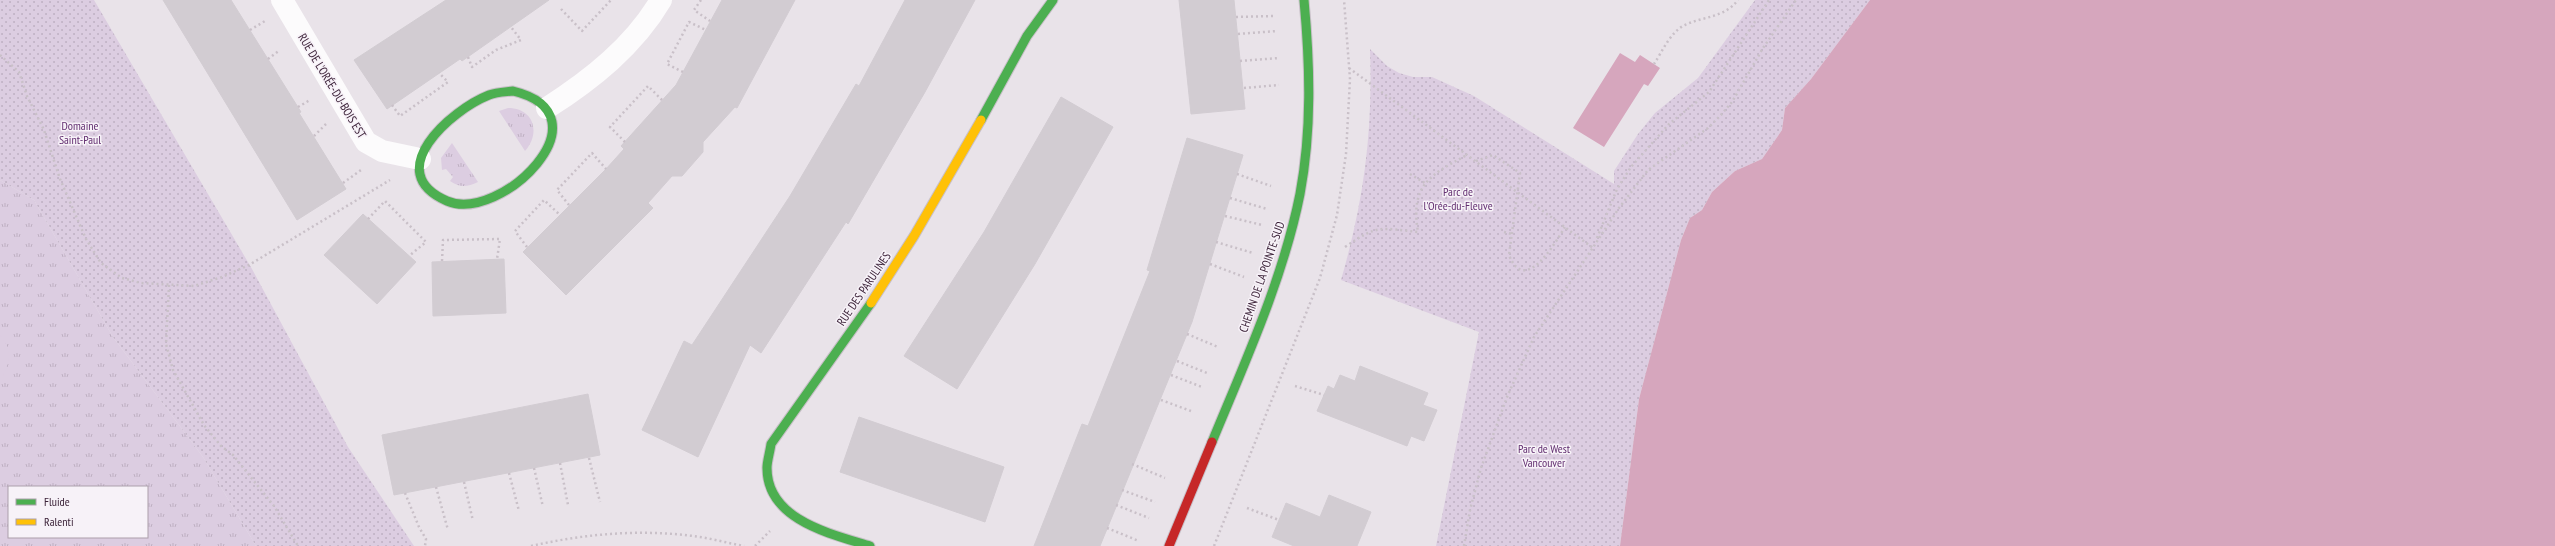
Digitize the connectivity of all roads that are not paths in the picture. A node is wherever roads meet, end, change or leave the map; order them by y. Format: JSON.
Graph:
{"nodes":[{"id":1,"x":282,"y":0,"type":"edge"},
{"id":2,"x":661,"y":0,"type":"edge"},
{"id":3,"x":1053,"y":0,"type":"edge"},
{"id":4,"x":1304,"y":0,"type":"edge"},
{"id":5,"x":547,"y":108,"type":"junction"},
{"id":6,"x":420,"y":159,"type":"junction"},
{"id":7,"x":870,"y":546,"type":"edge"},
{"id":8,"x":1169,"y":546,"type":"edge"}],
"edges":[{"from":1,"to":6,"type":"street","name":"RUE DE L'ORÉE-DU-BOIS EST"},
{"from":2,"to":5,"type":"street"},
{"from":3,"to":7,"type":"street","name":"RUE DES PARULINES"},
{"from":4,"to":8,"type":"street","name":"CHEMIN DE LA POINTE-SUD"},
{"from":5,"to":6,"type":"street"},
{"from":5,"to":6,"type":"street"}]}
